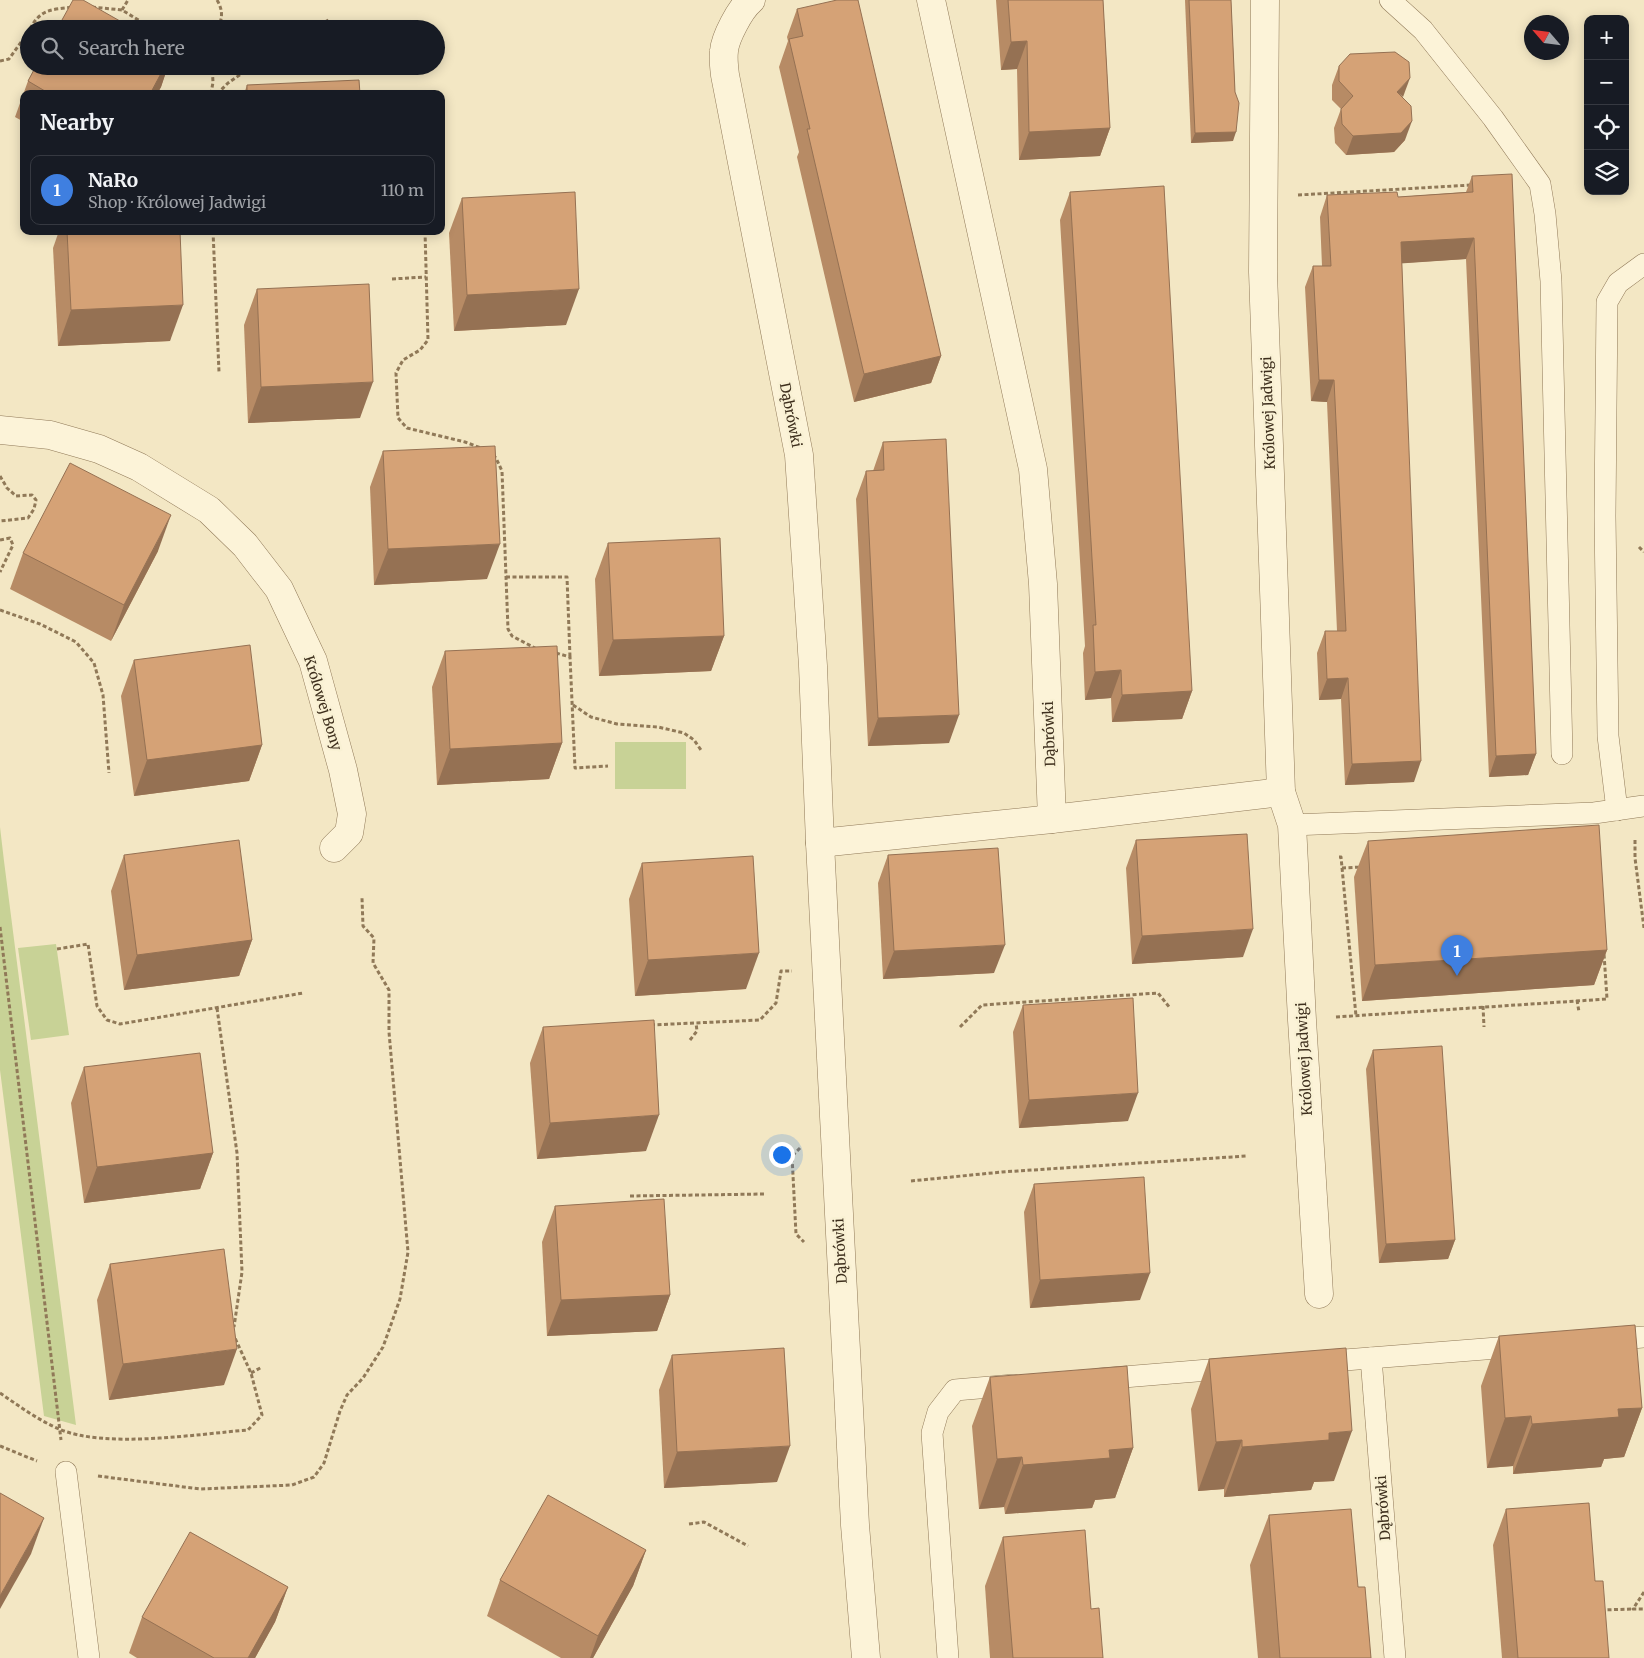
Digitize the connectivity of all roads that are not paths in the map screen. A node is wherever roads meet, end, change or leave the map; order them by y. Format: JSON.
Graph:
{"nodes":[{"id":1,"x":751,"y":0,"type":"edge"},
{"id":2,"x":931,"y":0,"type":"edge"},
{"id":3,"x":1264,"y":0,"type":"edge"},
{"id":4,"x":1390,"y":0,"type":"edge"},
{"id":5,"x":1644,"y":264,"type":"edge"},
{"id":6,"x":0,"y":430,"type":"edge"},
{"id":7,"x":1562,"y":754,"type":"dead end"},
{"id":8,"x":1281,"y":792,"type":"junction"},
{"id":9,"x":1632,"y":808,"type":"edge"},
{"id":10,"x":1052,"y":819,"type":"junction"},
{"id":11,"x":1292,"y":824,"type":"junction"},
{"id":12,"x":820,"y":843,"type":"junction"},
{"id":13,"x":334,"y":848,"type":"dead end"},
{"id":14,"x":1319,"y":1294,"type":"dead end"},
{"id":15,"x":1644,"y":1337,"type":"edge"},
{"id":16,"x":1586,"y":1342,"type":"edge"},
{"id":17,"x":1547,"y":1344,"type":"edge"},
{"id":18,"x":1371,"y":1358,"type":"junction"},
{"id":19,"x":1302,"y":1363,"type":"edge"},
{"id":20,"x":1252,"y":1367,"type":"edge"},
{"id":21,"x":1084,"y":1380,"type":"edge"},
{"id":22,"x":1034,"y":1384,"type":"edge"},
{"id":23,"x":66,"y":1472,"type":"road end"},
{"id":24,"x":89,"y":1658,"type":"edge"},
{"id":25,"x":866,"y":1658,"type":"edge"},
{"id":26,"x":948,"y":1658,"type":"edge"},
{"id":27,"x":1395,"y":1658,"type":"edge"}],
"edges":[{"from":1,"to":12,"type":"street","name":"Dąbrówki"},
{"from":2,"to":10,"type":"street","name":"Dąbrówki"},
{"from":3,"to":8,"type":"street","name":"Królowej Jadwigi"},
{"from":4,"to":7,"type":"lane"},
{"from":5,"to":9,"type":"lane"},
{"from":6,"to":13,"type":"street","name":"Królowej Bony"},
{"from":8,"to":10,"type":"street"},
{"from":8,"to":11,"type":"street","name":"Królowej Jadwigi"},
{"from":9,"to":11,"type":"lane"},
{"from":10,"to":12,"type":"street"},
{"from":11,"to":14,"type":"street","name":"Królowej Jadwigi"},
{"from":12,"to":25,"type":"street","name":"Dąbrówki"},
{"from":15,"to":16,"type":"lane"},
{"from":17,"to":18,"type":"lane"},
{"from":18,"to":19,"type":"lane"},
{"from":18,"to":27,"type":"lane","name":"Dąbrówki"},
{"from":20,"to":21,"type":"lane"},
{"from":22,"to":26,"type":"lane"},
{"from":23,"to":24,"type":"lane"}]}
